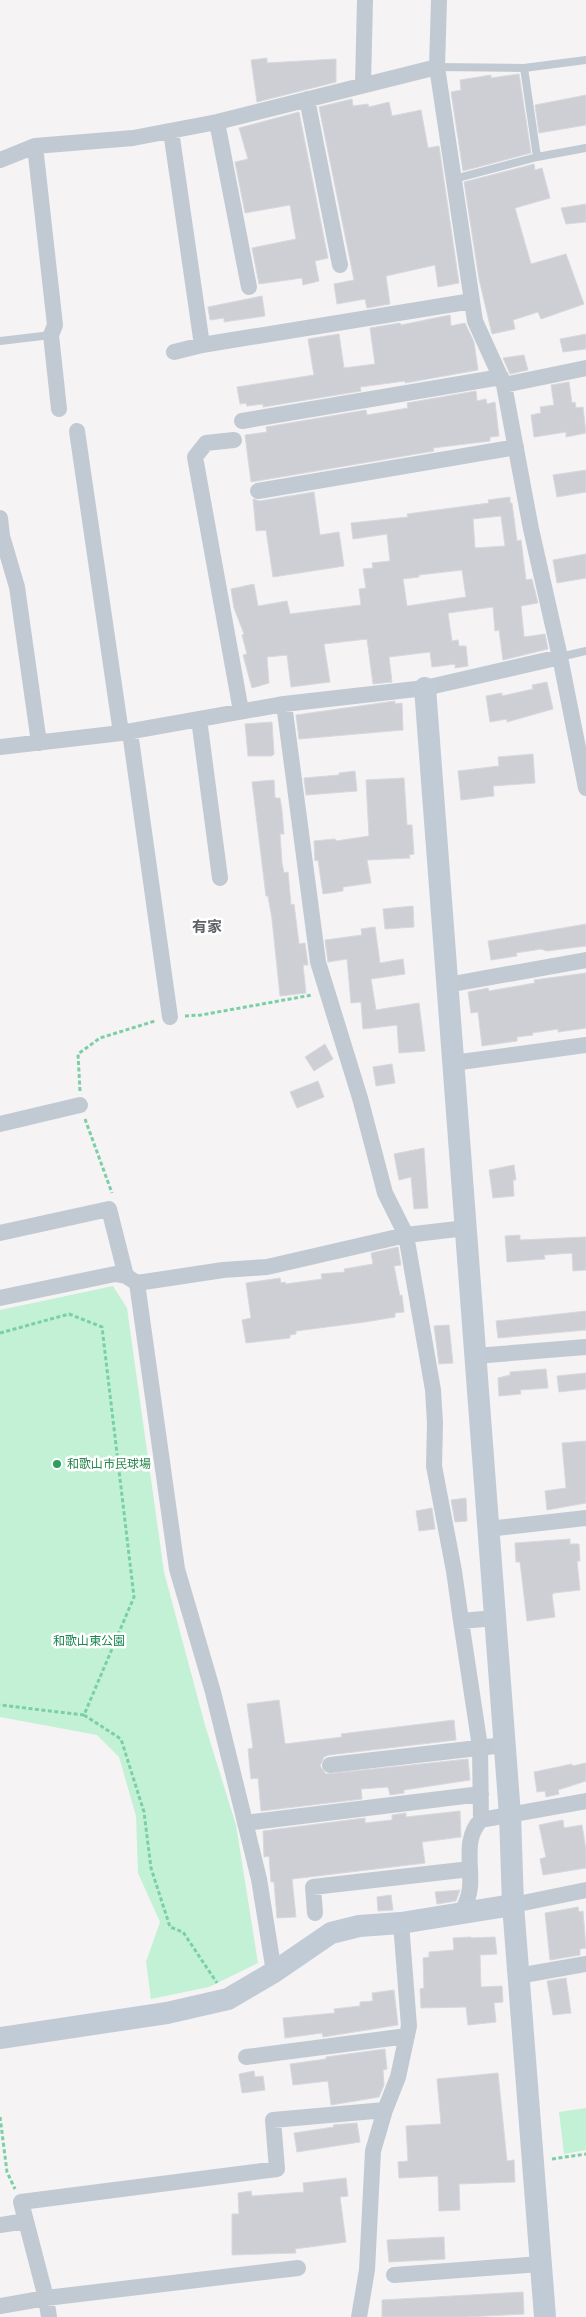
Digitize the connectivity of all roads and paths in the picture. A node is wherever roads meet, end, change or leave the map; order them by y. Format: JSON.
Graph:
{"nodes":[{"id":1,"x":365,"y":0,"type":"edge"},
{"id":2,"x":439,"y":0,"type":"edge"},
{"id":3,"x":586,"y":60,"type":"edge"},
{"id":4,"x":437,"y":67,"type":"junction"},
{"id":5,"x":524,"y":68,"type":"junction"},
{"id":6,"x":363,"y":84,"type":"junction"},
{"id":7,"x":306,"y":99,"type":"junction"},
{"id":8,"x":217,"y":122,"type":"junction"},
{"id":9,"x":170,"y":131,"type":"junction"},
{"id":10,"x":35,"y":146,"type":"junction"},
{"id":11,"x":586,"y":148,"type":"edge"},
{"id":12,"x":537,"y":157,"type":"junction"},
{"id":13,"x":0,"y":160,"type":"edge"},
{"id":14,"x":454,"y":179,"type":"junction"},
{"id":15,"x":340,"y":265,"type":"dead end"},
{"id":16,"x":249,"y":287,"type":"dead end"},
{"id":17,"x":472,"y":301,"type":"junction"},
{"id":18,"x":51,"y":335,"type":"junction"},
{"id":19,"x":0,"y":341,"type":"edge"},
{"id":20,"x":202,"y":346,"type":"junction"},
{"id":21,"x":174,"y":352,"type":"dead end"},
{"id":22,"x":586,"y":368,"type":"edge"},
{"id":23,"x":503,"y":381,"type":"junction"},
{"id":24,"x":59,"y":409,"type":"dead end"},
{"id":25,"x":242,"y":421,"type":"dead end"},
{"id":26,"x":77,"y":431,"type":"dead end"},
{"id":27,"x":234,"y":440,"type":"dead end"},
{"id":28,"x":516,"y":447,"type":"junction"},
{"id":29,"x":258,"y":491,"type":"dead end"},
{"id":30,"x":0,"y":518,"type":"edge"},
{"id":31,"x":586,"y":651,"type":"edge"},
{"id":32,"x":560,"y":657,"type":"junction"},
{"id":33,"x":425,"y":688,"type":"junction"},
{"id":34,"x":284,"y":704,"type":"junction"},
{"id":35,"x":241,"y":711,"type":"junction"},
{"id":36,"x":199,"y":719,"type":"junction"},
{"id":37,"x":125,"y":732,"type":"junction"},
{"id":38,"x":39,"y":743,"type":"junction"},
{"id":39,"x":0,"y":747,"type":"edge"},
{"id":40,"x":586,"y":788,"type":"edge"},
{"id":41,"x":220,"y":878,"type":"dead end"},
{"id":42,"x":586,"y":960,"type":"edge"},
{"id":43,"x":447,"y":985,"type":"junction"},
{"id":44,"x":327,"y":992,"type":"junction"},
{"id":45,"x":170,"y":1017,"type":"junction"},
{"id":46,"x":586,"y":1045,"type":"edge"},
{"id":47,"x":453,"y":1063,"type":"junction"},
{"id":48,"x":80,"y":1105,"type":"junction"},
{"id":49,"x":0,"y":1124,"type":"edge"},
{"id":50,"x":115,"y":1201,"type":"dead end"},
{"id":51,"x":466,"y":1228,"type":"junction"},
{"id":52,"x":0,"y":1233,"type":"edge"},
{"id":53,"x":406,"y":1235,"type":"junction"},
{"id":54,"x":131,"y":1279,"type":"junction"},
{"id":55,"x":0,"y":1298,"type":"edge"},
{"id":56,"x":0,"y":1333,"type":"edge"},
{"id":57,"x":586,"y":1347,"type":"edge"},
{"id":58,"x":475,"y":1356,"type":"junction"},
{"id":59,"x":586,"y":1518,"type":"edge"},
{"id":60,"x":488,"y":1529,"type":"junction"},
{"id":61,"x":495,"y":1618,"type":"junction"},
{"id":62,"x":461,"y":1621,"type":"junction"},
{"id":63,"x":0,"y":1705,"type":"edge"},
{"id":64,"x":84,"y":1715,"type":"junction"},
{"id":65,"x":504,"y":1745,"type":"junction"},
{"id":66,"x":480,"y":1748,"type":"junction"},
{"id":67,"x":330,"y":1765,"type":"dead end"},
{"id":68,"x":481,"y":1794,"type":"junction"},
{"id":69,"x":586,"y":1800,"type":"edge"},
{"id":70,"x":510,"y":1815,"type":"junction"},
{"id":71,"x":481,"y":1820,"type":"junction"},
{"id":72,"x":245,"y":1823,"type":"junction"},
{"id":73,"x":470,"y":1869,"type":"junction"},
{"id":74,"x":586,"y":1890,"type":"edge"},
{"id":75,"x":513,"y":1905,"type":"junction"},
{"id":76,"x":315,"y":1913,"type":"dead end"},
{"id":77,"x":461,"y":1913,"type":"junction"},
{"id":78,"x":401,"y":1923,"type":"junction"},
{"id":79,"x":586,"y":1964,"type":"edge"},
{"id":80,"x":274,"y":1972,"type":"junction"},
{"id":81,"x":518,"y":1976,"type":"junction"},
{"id":82,"x":228,"y":1999,"type":"junction"},
{"id":83,"x":407,"y":2036,"type":"junction"},
{"id":84,"x":0,"y":2038,"type":"edge"},
{"id":85,"x":246,"y":2057,"type":"dead end"},
{"id":86,"x":385,"y":2110,"type":"junction"},
{"id":87,"x":0,"y":2117,"type":"edge"},
{"id":88,"x":586,"y":2154,"type":"edge"},
{"id":89,"x":551,"y":2159,"type":"dead end"},
{"id":90,"x":21,"y":2202,"type":"junction"},
{"id":91,"x":26,"y":2221,"type":"junction"},
{"id":92,"x":0,"y":2225,"type":"edge"},
{"id":93,"x":540,"y":2264,"type":"junction"},
{"id":94,"x":298,"y":2268,"type":"dead end"},
{"id":95,"x":394,"y":2275,"type":"dead end"},
{"id":96,"x":46,"y":2298,"type":"junction"},
{"id":97,"x":0,"y":2306,"type":"edge"},
{"id":98,"x":49,"y":2317,"type":"edge"},
{"id":99,"x":359,"y":2317,"type":"edge"},
{"id":100,"x":545,"y":2317,"type":"edge"}],
"edges":[{"from":1,"to":6,"type":"street"},
{"from":2,"to":4,"type":"street"},
{"from":3,"to":5,"type":"lane"},
{"from":4,"to":5,"type":"lane"},
{"from":4,"to":6,"type":"street"},
{"from":4,"to":14,"type":"street"},
{"from":5,"to":12,"type":"lane"},
{"from":6,"to":7,"type":"street"},
{"from":7,"to":8,"type":"street"},
{"from":7,"to":15,"type":"street"},
{"from":8,"to":9,"type":"street"},
{"from":8,"to":16,"type":"street"},
{"from":9,"to":10,"type":"street"},
{"from":9,"to":20,"type":"street"},
{"from":10,"to":13,"type":"street"},
{"from":10,"to":18,"type":"street"},
{"from":11,"to":12,"type":"lane"},
{"from":12,"to":14,"type":"lane"},
{"from":14,"to":17,"type":"street"},
{"from":17,"to":20,"type":"street"},
{"from":17,"to":23,"type":"street"},
{"from":18,"to":19,"type":"lane"},
{"from":18,"to":24,"type":"street"},
{"from":20,"to":21,"type":"street"},
{"from":22,"to":23,"type":"street"},
{"from":23,"to":25,"type":"street"},
{"from":23,"to":28,"type":"street"},
{"from":26,"to":37,"type":"street"},
{"from":27,"to":35,"type":"street"},
{"from":28,"to":29,"type":"street"},
{"from":28,"to":32,"type":"street"},
{"from":30,"to":38,"type":"street"},
{"from":31,"to":32,"type":"lane"},
{"from":32,"to":33,"type":"street"},
{"from":32,"to":40,"type":"street"},
{"from":33,"to":34,"type":"street"},
{"from":33,"to":43,"type":"street"},
{"from":34,"to":35,"type":"street"},
{"from":34,"to":44,"type":"street"},
{"from":35,"to":36,"type":"street"},
{"from":36,"to":37,"type":"street"},
{"from":36,"to":41,"type":"street"},
{"from":37,"to":38,"type":"street"},
{"from":37,"to":45,"type":"street"},
{"from":38,"to":39,"type":"street"},
{"from":42,"to":43,"type":"street"},
{"from":43,"to":47,"type":"street"},
{"from":44,"to":45,"type":"path"},
{"from":44,"to":53,"type":"street"},
{"from":45,"to":48,"type":"path"},
{"from":46,"to":47,"type":"street"},
{"from":47,"to":51,"type":"street"},
{"from":48,"to":49,"type":"street"},
{"from":48,"to":50,"type":"path"},
{"from":51,"to":53,"type":"street"},
{"from":51,"to":58,"type":"street"},
{"from":52,"to":54,"type":"street"},
{"from":53,"to":54,"type":"street"},
{"from":53,"to":62,"type":"street"},
{"from":54,"to":55,"type":"street"},
{"from":54,"to":72,"type":"street"},
{"from":56,"to":64,"type":"path"},
{"from":57,"to":58,"type":"street"},
{"from":58,"to":60,"type":"street"},
{"from":59,"to":60,"type":"street"},
{"from":60,"to":61,"type":"street"},
{"from":61,"to":62,"type":"street"},
{"from":61,"to":65,"type":"street"},
{"from":62,"to":66,"type":"street"},
{"from":63,"to":64,"type":"path"},
{"from":64,"to":82,"type":"path"},
{"from":65,"to":66,"type":"street"},
{"from":65,"to":70,"type":"street"},
{"from":66,"to":67,"type":"street"},
{"from":66,"to":68,"type":"street"},
{"from":68,"to":71,"type":"street"},
{"from":68,"to":72,"type":"street"},
{"from":69,"to":70,"type":"street"},
{"from":70,"to":71,"type":"street"},
{"from":70,"to":75,"type":"street"},
{"from":71,"to":73,"type":"street"},
{"from":72,"to":80,"type":"street"},
{"from":73,"to":76,"type":"street"},
{"from":73,"to":77,"type":"street"},
{"from":74,"to":75,"type":"street"},
{"from":75,"to":77,"type":"street"},
{"from":75,"to":81,"type":"street"},
{"from":77,"to":78,"type":"street"},
{"from":78,"to":80,"type":"street"},
{"from":78,"to":83,"type":"street"},
{"from":79,"to":81,"type":"street"},
{"from":80,"to":82,"type":"street"},
{"from":81,"to":93,"type":"street"},
{"from":82,"to":84,"type":"street"},
{"from":83,"to":85,"type":"street"},
{"from":83,"to":86,"type":"street"},
{"from":86,"to":90,"type":"street"},
{"from":86,"to":99,"type":"street"},
{"from":87,"to":90,"type":"path"},
{"from":88,"to":89,"type":"path"},
{"from":90,"to":91,"type":"street"},
{"from":91,"to":92,"type":"street"},
{"from":91,"to":96,"type":"street"},
{"from":93,"to":95,"type":"street"},
{"from":93,"to":100,"type":"street"},
{"from":94,"to":96,"type":"street"},
{"from":96,"to":97,"type":"street"},
{"from":96,"to":98,"type":"street"}]}
